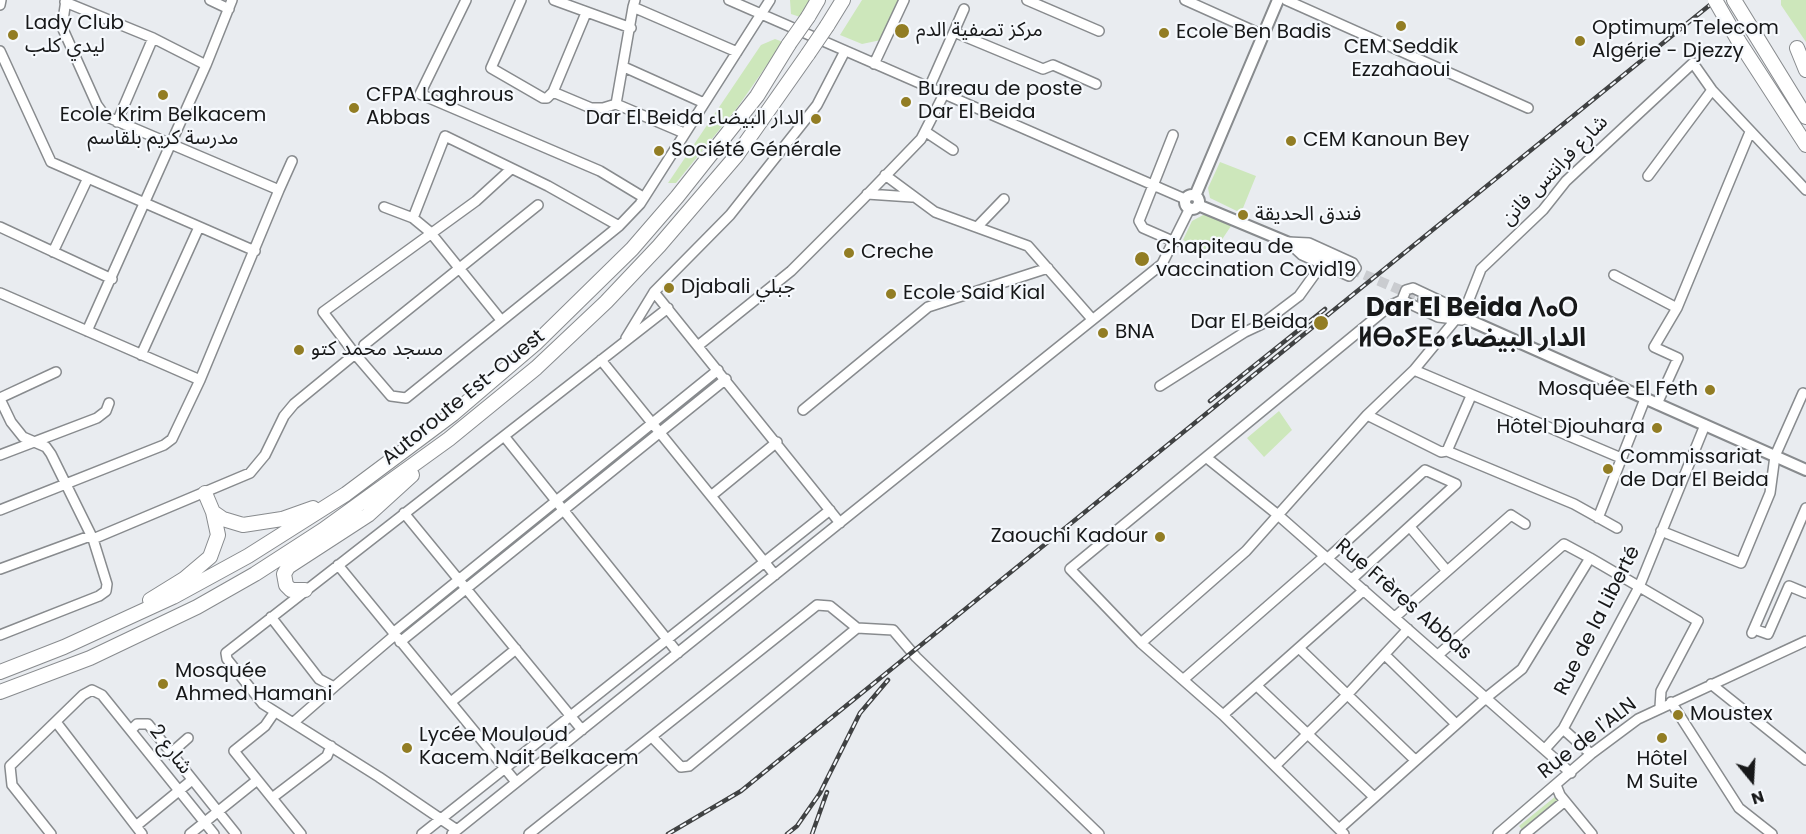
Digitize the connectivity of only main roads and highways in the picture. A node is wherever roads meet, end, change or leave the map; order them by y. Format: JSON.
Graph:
{"nodes":[{"id":1,"x":818,"y":0,"type":"edge"},
{"id":2,"x":843,"y":0,"type":"edge"},
{"id":3,"x":1278,"y":0,"type":"edge"},
{"id":4,"x":1715,"y":0,"type":"edge"},
{"id":5,"x":1734,"y":0,"type":"edge"},
{"id":6,"x":1797,"y":48,"type":"dead end"},
{"id":7,"x":1806,"y":70,"type":"edge"},
{"id":8,"x":1788,"y":90,"type":"junction"},
{"id":9,"x":1806,"y":107,"type":"edge"},
{"id":10,"x":1806,"y":117,"type":"edge"},
{"id":11,"x":1806,"y":145,"type":"edge"},
{"id":12,"x":1337,"y":263,"type":"tunnel mouth"},
{"id":13,"x":1424,"y":300,"type":"tunnel mouth"},
{"id":14,"x":449,"y":439,"type":"junction"},
{"id":15,"x":1806,"y":470,"type":"edge"},
{"id":16,"x":206,"y":493,"type":"road end"},
{"id":17,"x":346,"y":494,"type":"junction"},
{"id":18,"x":213,"y":512,"type":"junction"},
{"id":19,"x":305,"y":590,"type":"road end"},
{"id":20,"x":97,"y":632,"type":"junction"},
{"id":21,"x":0,"y":672,"type":"edge"},
{"id":22,"x":0,"y":692,"type":"edge"}],
"edges":[{"from":1,"to":17,"type":"highway","name":"Autoroute Est-Ouest","bridge":true},
{"from":2,"to":14,"type":"highway","name":"Autoroute Est-Ouest","bridge":true},
{"from":3,"to":12,"type":"main road"},
{"from":4,"to":11,"type":"highway","bridge":true},
{"from":5,"to":8,"type":"highway"},
{"from":6,"to":7,"type":"highway"},
{"from":8,"to":9,"type":"highway"},
{"from":8,"to":10,"type":"highway"},
{"from":13,"to":15,"type":"main road"},
{"from":14,"to":19,"type":"highway"},
{"from":14,"to":22,"type":"highway","name":"Autoroute Est-Ouest"},
{"from":16,"to":18,"type":"highway"},
{"from":17,"to":18,"type":"highway"},
{"from":17,"to":20,"type":"highway","name":"Autoroute Est-Ouest"},
{"from":18,"to":20,"type":"highway"},
{"from":20,"to":21,"type":"highway","name":"Autoroute Est-Ouest"}]}
